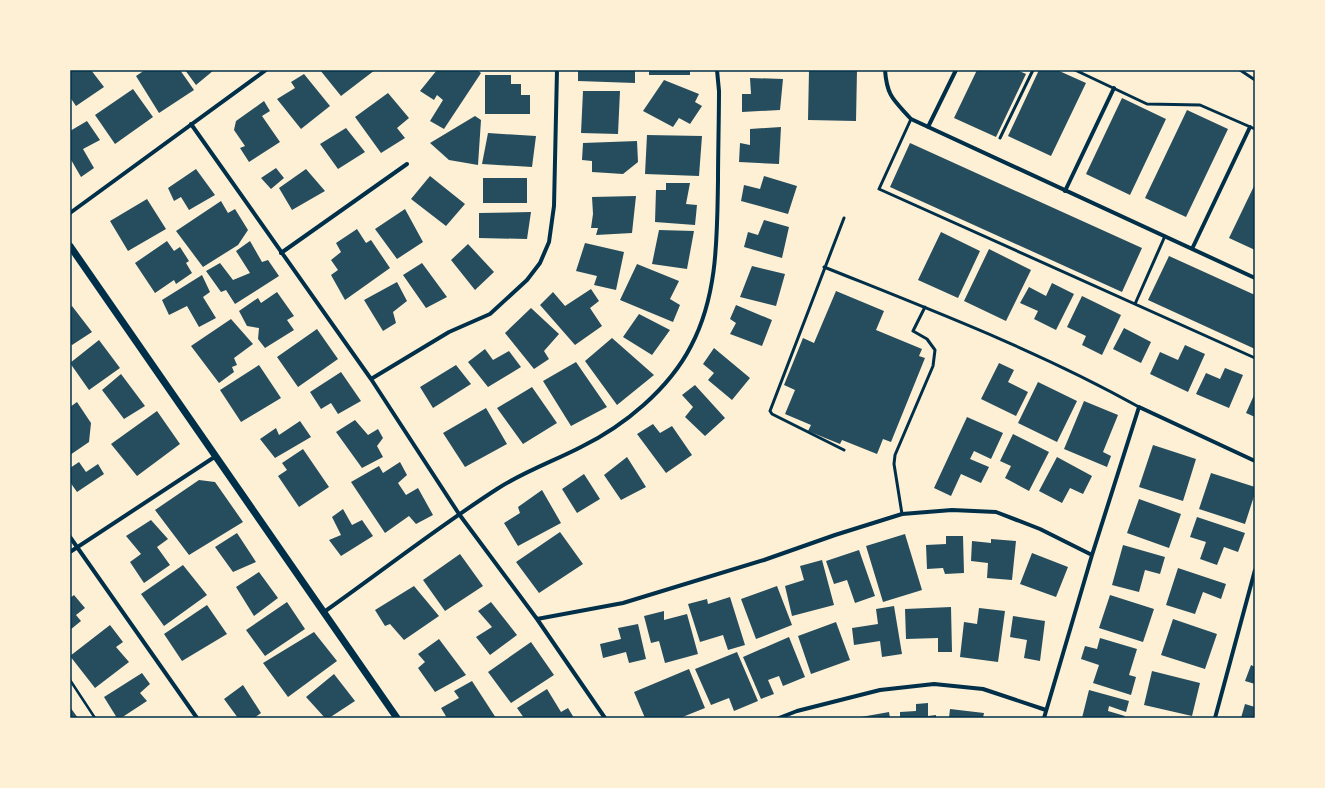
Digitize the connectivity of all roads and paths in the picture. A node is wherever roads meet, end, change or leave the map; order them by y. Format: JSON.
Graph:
{"nodes":[{"id":1,"x":266,"y":70,"type":"edge"},
{"id":2,"x":557,"y":70,"type":"edge"},
{"id":3,"x":717,"y":70,"type":"edge"},
{"id":4,"x":885,"y":70,"type":"edge"},
{"id":5,"x":956,"y":70,"type":"edge"},
{"id":6,"x":1033,"y":70,"type":"edge"},
{"id":7,"x":1075,"y":70,"type":"edge"},
{"id":8,"x":1240,"y":70,"type":"edge"},
{"id":9,"x":1255,"y":80,"type":"edge"},
{"id":10,"x":1114,"y":88,"type":"junction"},
{"id":11,"x":911,"y":119,"type":"junction"},
{"id":12,"x":191,"y":124,"type":"junction"},
{"id":13,"x":928,"y":127,"type":"junction"},
{"id":14,"x":1253,"y":128,"type":"edge"},
{"id":15,"x":1000,"y":138,"type":"dead end"},
{"id":16,"x":407,"y":164,"type":"dead end"},
{"id":17,"x":1065,"y":191,"type":"junction"},
{"id":18,"x":70,"y":213,"type":"edge"},
{"id":19,"x":844,"y":218,"type":"dead end"},
{"id":20,"x":1165,"y":236,"type":"junction"},
{"id":21,"x":70,"y":246,"type":"edge"},
{"id":22,"x":1192,"y":249,"type":"junction"},
{"id":23,"x":281,"y":253,"type":"junction"},
{"id":24,"x":824,"y":267,"type":"junction"},
{"id":25,"x":1255,"y":278,"type":"edge"},
{"id":26,"x":1135,"y":304,"type":"junction"},
{"id":27,"x":925,"y":307,"type":"junction"},
{"id":28,"x":1255,"y":358,"type":"edge"},
{"id":29,"x":371,"y":379,"type":"junction"},
{"id":30,"x":1139,"y":407,"type":"junction"},
{"id":31,"x":844,"y":450,"type":"dead end"},
{"id":32,"x":216,"y":456,"type":"junction"},
{"id":33,"x":1255,"y":461,"type":"edge"},
{"id":34,"x":459,"y":514,"type":"junction"},
{"id":35,"x":902,"y":514,"type":"junction"},
{"id":36,"x":70,"y":537,"type":"edge"},
{"id":37,"x":78,"y":547,"type":"junction"},
{"id":38,"x":70,"y":552,"type":"edge"},
{"id":39,"x":1092,"y":556,"type":"junction"},
{"id":40,"x":1255,"y":570,"type":"edge"},
{"id":41,"x":324,"y":612,"type":"junction"},
{"id":42,"x":537,"y":619,"type":"junction"},
{"id":43,"x":70,"y":680,"type":"edge"},
{"id":44,"x":1046,"y":710,"type":"junction"},
{"id":45,"x":95,"y":718,"type":"edge"},
{"id":46,"x":197,"y":718,"type":"edge"},
{"id":47,"x":397,"y":718,"type":"edge"},
{"id":48,"x":605,"y":718,"type":"edge"},
{"id":49,"x":779,"y":718,"type":"edge"},
{"id":50,"x":1044,"y":718,"type":"edge"},
{"id":51,"x":1215,"y":718,"type":"edge"}],
"edges":[{"from":1,"to":12,"type":"street"},
{"from":2,"to":29,"type":"street"},
{"from":3,"to":34,"type":"street"},
{"from":4,"to":11,"type":"street"},
{"from":5,"to":13,"type":"street"},
{"from":6,"to":15,"type":"lane"},
{"from":7,"to":10,"type":"lane"},
{"from":8,"to":9,"type":"lane"},
{"from":10,"to":14,"type":"lane"},
{"from":10,"to":17,"type":"street"},
{"from":11,"to":13,"type":"street"},
{"from":11,"to":26,"type":"lane"},
{"from":12,"to":18,"type":"street"},
{"from":12,"to":23,"type":"street"},
{"from":13,"to":17,"type":"street"},
{"from":14,"to":22,"type":"street"},
{"from":16,"to":23,"type":"street"},
{"from":17,"to":20,"type":"street"},
{"from":19,"to":24,"type":"lane"},
{"from":20,"to":22,"type":"street"},
{"from":20,"to":26,"type":"lane"},
{"from":21,"to":32,"type":"street"},
{"from":22,"to":25,"type":"street"},
{"from":23,"to":29,"type":"street"},
{"from":24,"to":27,"type":"lane"},
{"from":24,"to":31,"type":"lane"},
{"from":26,"to":28,"type":"lane"},
{"from":27,"to":30,"type":"lane"},
{"from":27,"to":35,"type":"lane"},
{"from":29,"to":34,"type":"street"},
{"from":30,"to":33,"type":"street"},
{"from":30,"to":39,"type":"street"},
{"from":32,"to":37,"type":"street"},
{"from":32,"to":41,"type":"street"},
{"from":34,"to":41,"type":"street"},
{"from":34,"to":42,"type":"street"},
{"from":35,"to":39,"type":"street"},
{"from":35,"to":42,"type":"street"},
{"from":36,"to":37,"type":"street"},
{"from":37,"to":38,"type":"street"},
{"from":37,"to":46,"type":"street"},
{"from":39,"to":44,"type":"street"},
{"from":40,"to":51,"type":"street"},
{"from":41,"to":47,"type":"street"},
{"from":42,"to":48,"type":"street"},
{"from":43,"to":45,"type":"path"},
{"from":44,"to":49,"type":"street"},
{"from":44,"to":50,"type":"street"}]}
